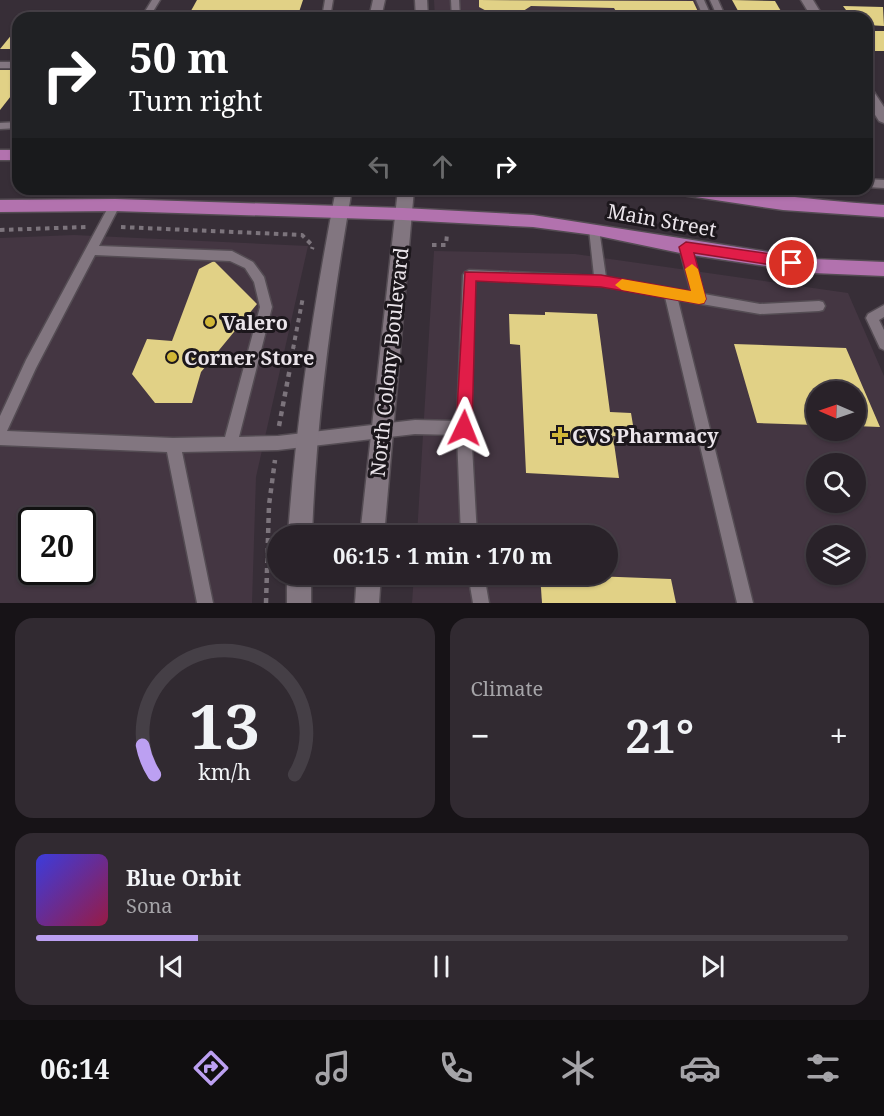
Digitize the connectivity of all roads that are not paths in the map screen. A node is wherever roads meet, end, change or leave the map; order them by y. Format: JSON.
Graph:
{"nodes":[{"id":1,"x":873,"y":101,"type":"edge"},
{"id":2,"x":884,"y":117,"type":"edge"},
{"id":3,"x":343,"y":195,"type":"edge"},
{"id":4,"x":405,"y":195,"type":"edge"},
{"id":5,"x":713,"y":195,"type":"edge"},
{"id":6,"x":774,"y":197,"type":"edge"},
{"id":7,"x":115,"y":205,"type":"junction"},
{"id":8,"x":0,"y":206,"type":"edge"},
{"id":9,"x":884,"y":211,"type":"edge"},
{"id":10,"x":340,"y":213,"type":"junction"},
{"id":11,"x":403,"y":214,"type":"junction"},
{"id":12,"x":594,"y":229,"type":"junction"},
{"id":13,"x":686,"y":247,"type":"junction"},
{"id":14,"x":91,"y":250,"type":"junction"},
{"id":15,"x":884,"y":269,"type":"edge"},
{"id":16,"x":601,"y":281,"type":"junction"},
{"id":17,"x":670,"y":293,"type":"junction"},
{"id":18,"x":699,"y":299,"type":"junction"},
{"id":19,"x":819,"y":306,"type":"dead end"},
{"id":20,"x":884,"y":310,"type":"edge"},
{"id":21,"x":884,"y":344,"type":"edge"},
{"id":22,"x":464,"y":428,"type":"junction"},
{"id":23,"x":382,"y":430,"type":"junction"},
{"id":24,"x":0,"y":431,"type":"edge"},
{"id":25,"x":0,"y":438,"type":"edge"},
{"id":26,"x":305,"y":440,"type":"junction"},
{"id":27,"x":230,"y":444,"type":"junction"},
{"id":28,"x":173,"y":445,"type":"junction"},
{"id":29,"x":301,"y":525,"type":"edge"},
{"id":30,"x":373,"y":525,"type":"edge"},
{"id":31,"x":468,"y":525,"type":"edge"},
{"id":32,"x":299,"y":585,"type":"edge"},
{"id":33,"x":368,"y":585,"type":"edge"},
{"id":34,"x":478,"y":585,"type":"edge"},
{"id":35,"x":205,"y":603,"type":"edge"},
{"id":36,"x":299,"y":603,"type":"edge"},
{"id":37,"x":367,"y":603,"type":"edge"},
{"id":38,"x":481,"y":603,"type":"edge"},
{"id":39,"x":745,"y":603,"type":"edge"}],
"edges":[{"from":1,"to":2,"type":"main road"},
{"from":3,"to":10,"type":"main road"},
{"from":4,"to":11,"type":"main road","name":"North Colony Boulevard"},
{"from":5,"to":6,"type":"main road","name":"Main Street"},
{"from":6,"to":9,"type":"main road","name":"Main Street"},
{"from":7,"to":8,"type":"main road","name":"Main Street"},
{"from":7,"to":10,"type":"main road","name":"Main Street"},
{"from":7,"to":14,"type":"lane"},
{"from":10,"to":11,"type":"main road","name":"Main Street"},
{"from":10,"to":26,"type":"main road"},
{"from":11,"to":12,"type":"main road","name":"Main Street"},
{"from":11,"to":23,"type":"main road","name":"North Colony Boulevard"},
{"from":12,"to":13,"type":"main road","name":"Main Street"},
{"from":12,"to":16,"type":"lane"},
{"from":13,"to":15,"type":"main road","name":"Main Street"},
{"from":13,"to":18,"type":"lane"},
{"from":14,"to":24,"type":"lane"},
{"from":14,"to":27,"type":"lane"},
{"from":16,"to":17,"type":"lane"},
{"from":16,"to":22,"type":"lane"},
{"from":17,"to":18,"type":"lane"},
{"from":17,"to":39,"type":"lane"},
{"from":18,"to":19,"type":"lane"},
{"from":20,"to":21,"type":"lane"},
{"from":22,"to":23,"type":"lane"},
{"from":22,"to":31,"type":"lane"},
{"from":23,"to":26,"type":"lane"},
{"from":23,"to":30,"type":"main road","name":"North Colony Boulevard"},
{"from":25,"to":28,"type":"lane"},
{"from":26,"to":27,"type":"lane"},
{"from":26,"to":29,"type":"main road"},
{"from":27,"to":28,"type":"lane"},
{"from":28,"to":35,"type":"lane"},
{"from":32,"to":36,"type":"main road"},
{"from":33,"to":37,"type":"main road"},
{"from":34,"to":38,"type":"lane"}]}
